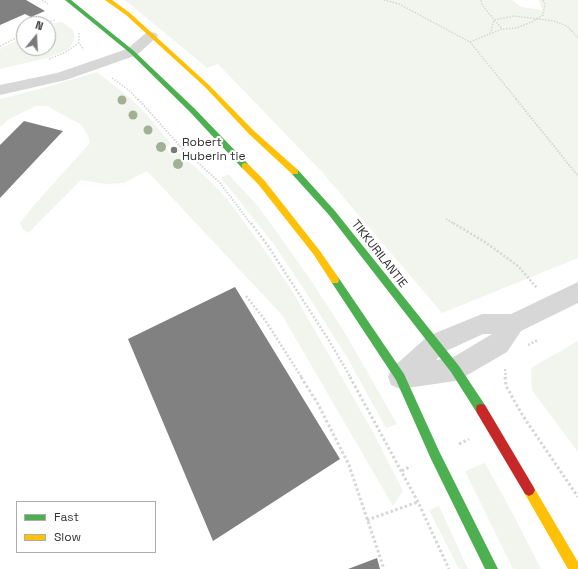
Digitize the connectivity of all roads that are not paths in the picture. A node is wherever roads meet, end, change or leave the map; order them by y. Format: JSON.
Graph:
{"nodes":[{"id":1,"x":68,"y":0,"type":"edge"},
{"id":2,"x":108,"y":0,"type":"edge"},
{"id":3,"x":151,"y":36,"type":"junction"},
{"id":4,"x":112,"y":43,"type":"junction"},
{"id":5,"x":76,"y":50,"type":"road end"},
{"id":6,"x":132,"y":52,"type":"junction"},
{"id":7,"x":0,"y":78,"type":"edge"},
{"id":8,"x":0,"y":90,"type":"edge"},
{"id":9,"x":578,"y":292,"type":"edge"},
{"id":10,"x":513,"y":324,"type":"junction"},
{"id":11,"x":436,"y":344,"type":"junction"},
{"id":12,"x":455,"y":369,"type":"junction"},
{"id":13,"x":400,"y":377,"type":"junction"},
{"id":14,"x":492,"y":569,"type":"edge"},
{"id":15,"x":575,"y":569,"type":"edge"}],
"edges":[{"from":1,"to":4,"type":"main road"},
{"from":2,"to":3,"type":"main road","name":"TIKKURILANTIE"},
{"from":3,"to":4,"type":"street"},
{"from":3,"to":6,"type":"street"},
{"from":3,"to":11,"type":"main road","name":"TIKKURILANTIE"},
{"from":4,"to":6,"type":"main road"},
{"from":5,"to":7,"type":"street"},
{"from":6,"to":8,"type":"street"},
{"from":6,"to":13,"type":"main road"},
{"from":9,"to":10,"type":"street"},
{"from":10,"to":11,"type":"street"},
{"from":10,"to":12,"type":"street"},
{"from":11,"to":12,"type":"main road","name":"TIKKURILANTIE"},
{"from":11,"to":13,"type":"street"},
{"from":12,"to":13,"type":"street"},
{"from":12,"to":15,"type":"main road","name":"TIKKURILANTIE"},
{"from":13,"to":14,"type":"main road"}]}
